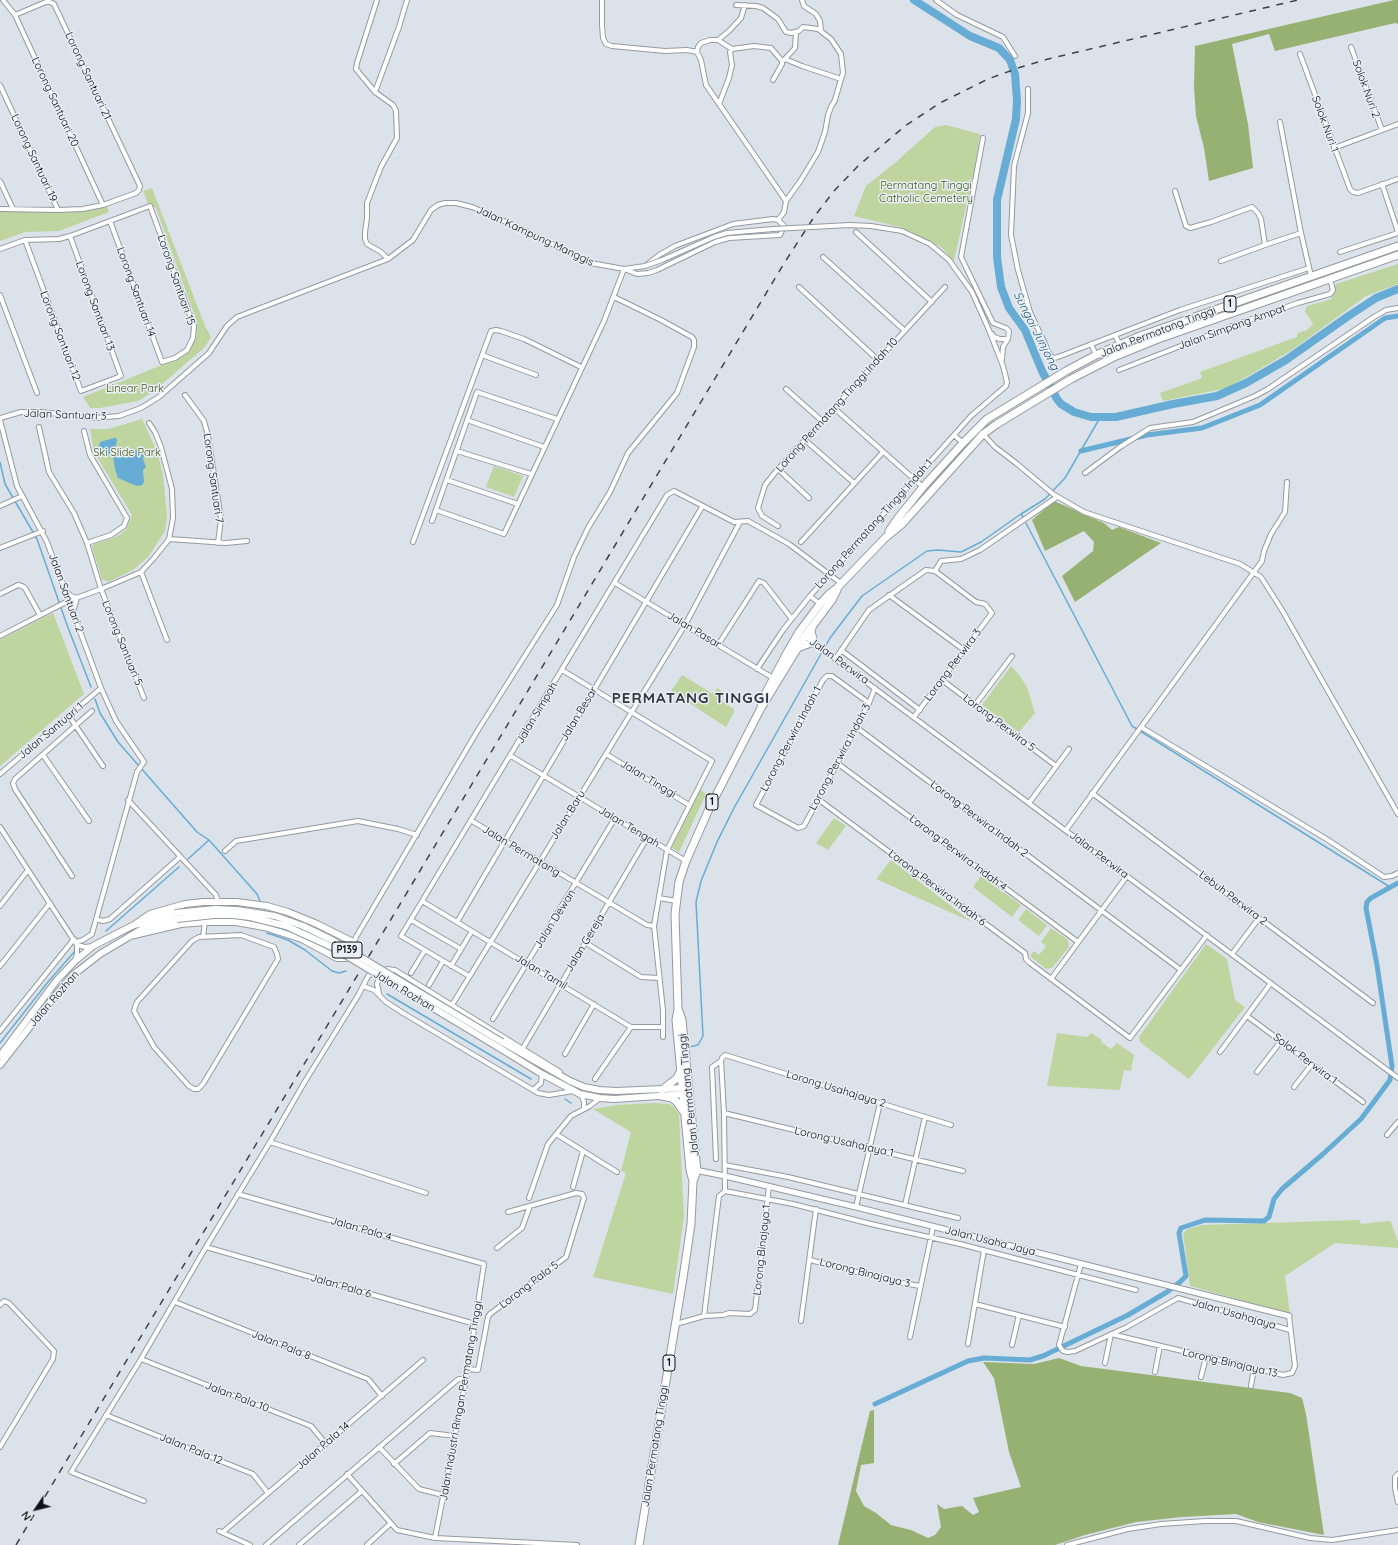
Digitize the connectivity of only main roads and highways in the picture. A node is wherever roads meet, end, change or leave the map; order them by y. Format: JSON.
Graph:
{"nodes":[{"id":1,"x":1398,"y":246,"type":"edge"},
{"id":2,"x":1398,"y":255,"type":"edge"},
{"id":3,"x":923,"y":487,"type":"junction"},
{"id":4,"x":935,"y":487,"type":"junction"},
{"id":5,"x":885,"y":538,"type":"junction"},
{"id":6,"x":840,"y":586,"type":"junction"},
{"id":7,"x":812,"y":625,"type":"junction"},
{"id":8,"x":802,"y":634,"type":"junction"},
{"id":9,"x":797,"y":648,"type":"junction"},
{"id":10,"x":761,"y":708,"type":"junction"},
{"id":11,"x":176,"y":916,"type":"junction"},
{"id":12,"x":134,"y":925,"type":"junction"},
{"id":13,"x":130,"y":936,"type":"junction"},
{"id":14,"x":678,"y":1009,"type":"junction"},
{"id":15,"x":500,"y":1045,"type":"junction"},
{"id":16,"x":0,"y":1056,"type":"edge"},
{"id":17,"x":0,"y":1065,"type":"edge"},
{"id":18,"x":681,"y":1070,"type":"junction"},
{"id":19,"x":686,"y":1091,"type":"junction"},
{"id":20,"x":661,"y":1093,"type":"junction"},
{"id":21,"x":685,"y":1115,"type":"junction"},
{"id":22,"x":694,"y":1170,"type":"junction"},
{"id":23,"x":639,"y":1545,"type":"edge"}],
"edges":[{"from":1,"to":3,"type":"highway","name":"Jalan Permatang Tinggi","number":"1"},
{"from":2,"to":4,"type":"highway","name":"Jalan Permatang Tinggi","number":"1"},
{"from":3,"to":4,"type":"highway"},
{"from":3,"to":5,"type":"highway","name":"Jalan Permatang Tinggi","number":"1"},
{"from":4,"to":5,"type":"highway","name":"Jalan Permatang Tinggi","number":"1"},
{"from":5,"to":6,"type":"highway","name":"Jalan Permatang Tinggi","number":"1"},
{"from":6,"to":7,"type":"highway","name":"Jalan Permatang Tinggi","number":"1"},
{"from":6,"to":8,"type":"highway","name":"Jalan Permatang Tinggi","number":"1"},
{"from":7,"to":8,"type":"highway","name":"Jalan Permatang Tinggi","number":"1"},
{"from":7,"to":9,"type":"highway"},
{"from":8,"to":9,"type":"highway","name":"Jalan Permatang Tinggi","number":"1"},
{"from":8,"to":10,"type":"highway","name":"Jalan Permatang Tinggi","number":"1"},
{"from":9,"to":10,"type":"highway","name":"Jalan Permatang Tinggi","number":"1"},
{"from":10,"to":14,"type":"highway","name":"Jalan Permatang Tinggi","number":"1"},
{"from":11,"to":12,"type":"main road","name":"Jalan Rozhan","number":"P139"},
{"from":11,"to":13,"type":"main road","name":"Jalan Rozhan","number":"P139"},
{"from":11,"to":15,"type":"main road","name":"Jalan Rozhan","number":"P139","bridge":true},
{"from":12,"to":13,"type":"main road"},
{"from":12,"to":16,"type":"main road","name":"Jalan Rozhan","number":"P139"},
{"from":13,"to":17,"type":"main road","name":"Jalan Rozhan","number":"P139"},
{"from":14,"to":18,"type":"highway","name":"Jalan Permatang Tinggi","number":"1"},
{"from":14,"to":19,"type":"highway","name":"Jalan Permatang Tinggi","number":"1"},
{"from":15,"to":20,"type":"main road","name":"Jalan Rozhan","number":"P139"},
{"from":15,"to":20,"type":"main road","name":"Jalan Rozhan","number":"P139"},
{"from":18,"to":19,"type":"highway","name":"Jalan Permatang Tinggi","number":"1"},
{"from":18,"to":20,"type":"highway"},
{"from":19,"to":20,"type":"main road","name":"Jalan Rozhan","number":"P139"},
{"from":19,"to":21,"type":"highway","name":"Jalan Permatang Tinggi","number":"1"},
{"from":19,"to":22,"type":"highway","name":"Jalan Permatang Tinggi","number":"1"},
{"from":20,"to":21,"type":"highway"},
{"from":21,"to":22,"type":"highway","name":"Jalan Permatang Tinggi","number":"1"},
{"from":22,"to":23,"type":"highway","name":"Jalan Permatang Tinggi","number":"1"}]}
